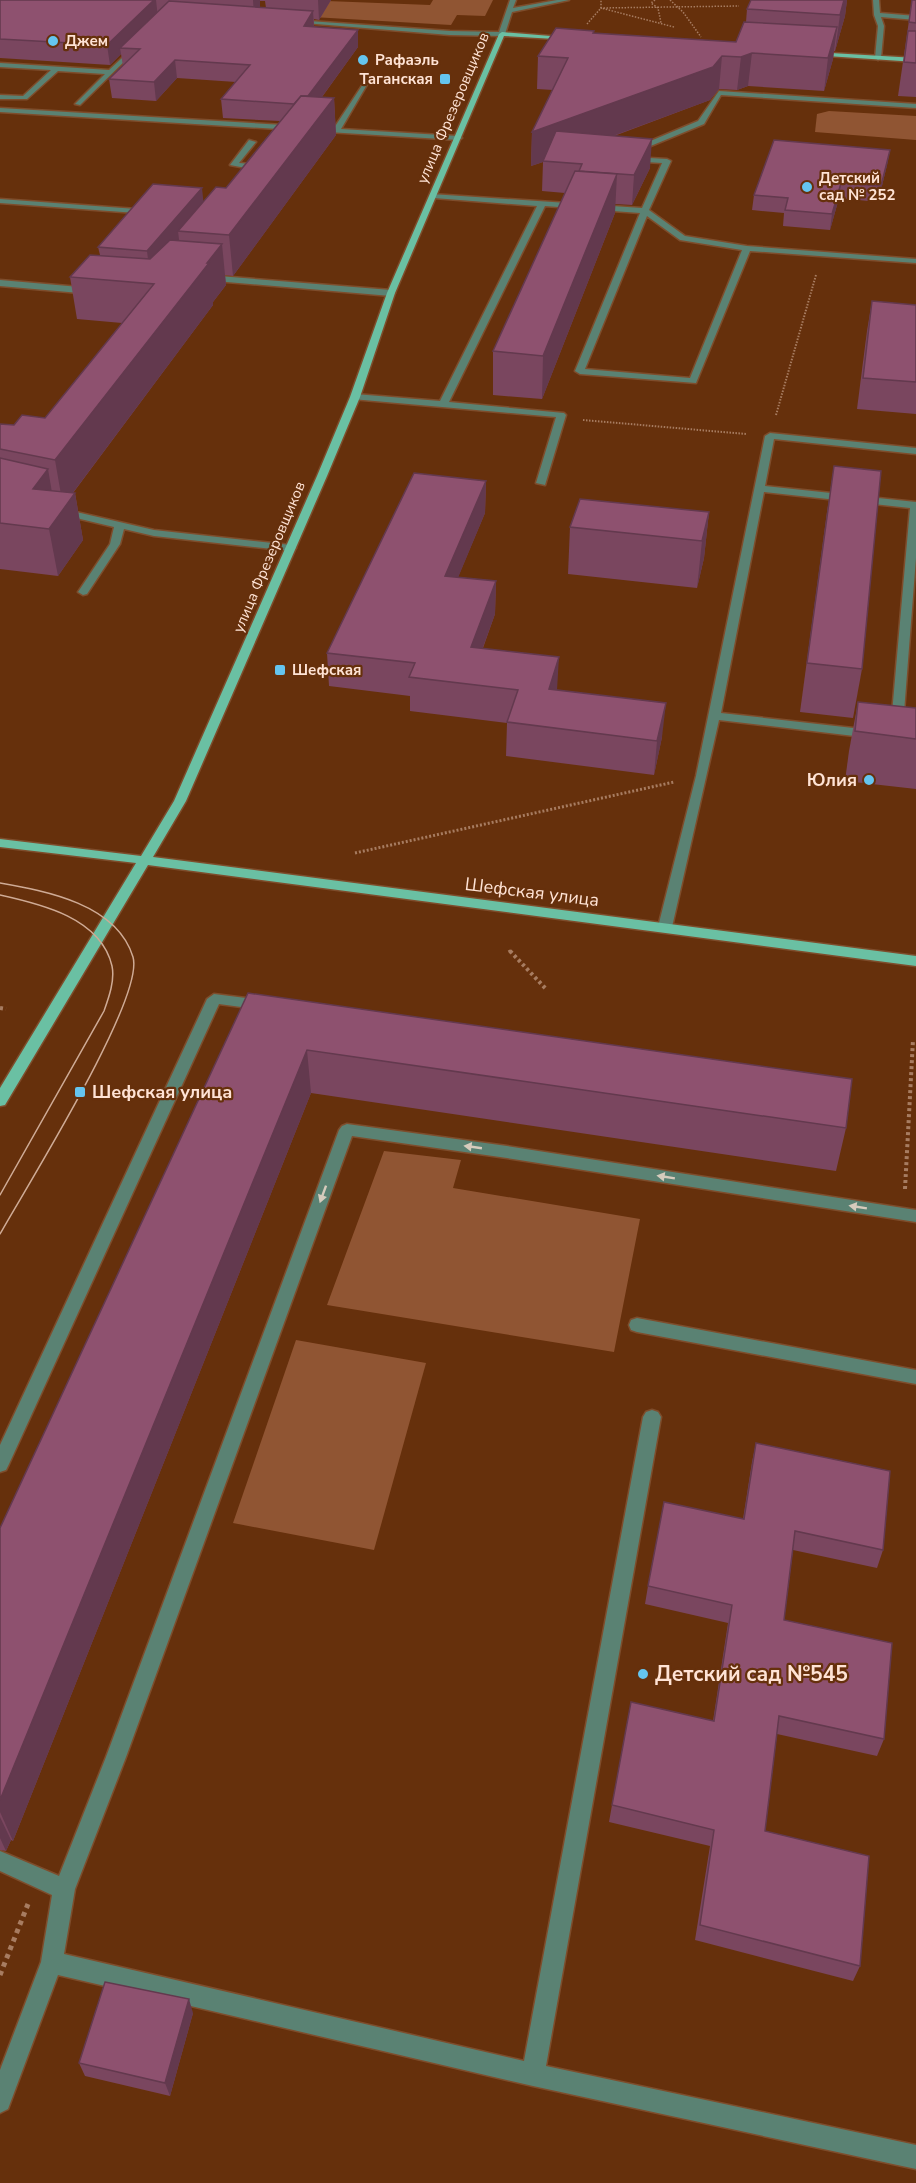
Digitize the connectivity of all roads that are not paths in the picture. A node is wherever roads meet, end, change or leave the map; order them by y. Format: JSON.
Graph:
{"nodes":[{"id":1,"x":513,"y":0,"type":"edge"},
{"id":2,"x":566,"y":0,"type":"edge"},
{"id":3,"x":876,"y":0,"type":"edge"},
{"id":4,"x":510,"y":11,"type":"junction"},
{"id":5,"x":877,"y":15,"type":"junction"},
{"id":6,"x":916,"y":18,"type":"edge"},
{"id":7,"x":291,"y":22,"type":"edge"},
{"id":8,"x":502,"y":34,"type":"junction"},
{"id":9,"x":584,"y":39,"type":"edge"},
{"id":10,"x":139,"y":44,"type":"edge"},
{"id":11,"x":810,"y":53,"type":"edge"},
{"id":12,"x":878,"y":58,"type":"junction"},
{"id":13,"x":916,"y":60,"type":"edge"},
{"id":14,"x":0,"y":65,"type":"edge"},
{"id":15,"x":57,"y":68,"type":"junction"},
{"id":16,"x":111,"y":72,"type":"junction"},
{"id":17,"x":365,"y":84,"type":"dead end"},
{"id":18,"x":0,"y":97,"type":"edge"},
{"id":19,"x":78,"y":104,"type":"dead end"},
{"id":20,"x":916,"y":106,"type":"edge"},
{"id":21,"x":0,"y":110,"type":"edge"},
{"id":22,"x":336,"y":130,"type":"junction"},
{"id":23,"x":458,"y":138,"type":"junction"},
{"id":24,"x":252,"y":142,"type":"dead end"},
{"id":25,"x":254,"y":175,"type":"edge"},
{"id":26,"x":434,"y":196,"type":"junction"},
{"id":27,"x":0,"y":201,"type":"edge"},
{"id":28,"x":542,"y":204,"type":"junction"},
{"id":29,"x":645,"y":211,"type":"junction"},
{"id":30,"x":161,"y":213,"type":"edge"},
{"id":31,"x":747,"y":248,"type":"junction"},
{"id":32,"x":916,"y":261,"type":"edge"},
{"id":33,"x":199,"y":278,"type":"edge"},
{"id":34,"x":0,"y":283,"type":"edge"},
{"id":35,"x":95,"y":291,"type":"edge"},
{"id":36,"x":391,"y":293,"type":"junction"},
{"id":37,"x":355,"y":397,"type":"junction"},
{"id":38,"x":443,"y":404,"type":"junction"},
{"id":39,"x":916,"y":451,"type":"edge"},
{"id":40,"x":541,"y":483,"type":"dead end"},
{"id":41,"x":760,"y":489,"type":"junction"},
{"id":42,"x":44,"y":507,"type":"edge"},
{"id":43,"x":120,"y":525,"type":"junction"},
{"id":44,"x":291,"y":548,"type":"junction"},
{"id":45,"x":83,"y":592,"type":"dead end"},
{"id":46,"x":714,"y":716,"type":"junction"},
{"id":47,"x":0,"y":843,"type":"edge"},
{"id":48,"x":143,"y":862,"type":"junction"},
{"id":49,"x":665,"y":927,"type":"junction"},
{"id":50,"x":916,"y":961,"type":"edge"},
{"id":51,"x":273,"y":1006,"type":"edge"},
{"id":52,"x":0,"y":1101,"type":"edge"},
{"id":53,"x":916,"y":1216,"type":"edge"},
{"id":54,"x":637,"y":1325,"type":"dead end"},
{"id":55,"x":916,"y":1377,"type":"edge"},
{"id":56,"x":652,"y":1417,"type":"dead end"},
{"id":57,"x":0,"y":1464,"type":"edge"},
{"id":58,"x":2,"y":1862,"type":"dead end"},
{"id":59,"x":64,"y":1889,"type":"junction"},
{"id":60,"x":52,"y":1962,"type":"junction"},
{"id":61,"x":532,"y":2075,"type":"junction"},
{"id":62,"x":0,"y":2101,"type":"edge"},
{"id":63,"x":916,"y":2157,"type":"edge"}],
"edges":[{"from":1,"to":4,"type":"street","name":"улица Фрезеровщиков"},
{"from":2,"to":4,"type":"street"},
{"from":3,"to":5,"type":"street"},
{"from":4,"to":8,"type":"street","name":"улица Фрезеровщиков"},
{"from":5,"to":6,"type":"street"},
{"from":5,"to":12,"type":"street"},
{"from":7,"to":8,"type":"street"},
{"from":8,"to":9,"type":"main road"},
{"from":8,"to":23,"type":"main road","name":"улица Фрезеровщиков"},
{"from":10,"to":16,"type":"street"},
{"from":11,"to":12,"type":"main road"},
{"from":12,"to":13,"type":"main road"},
{"from":14,"to":15,"type":"street"},
{"from":15,"to":16,"type":"street"},
{"from":15,"to":18,"type":"street"},
{"from":16,"to":19,"type":"street"},
{"from":17,"to":22,"type":"street"},
{"from":20,"to":29,"type":"street"},
{"from":21,"to":22,"type":"street"},
{"from":22,"to":23,"type":"street"},
{"from":23,"to":26,"type":"main road","name":"улица Фрезеровщиков"},
{"from":24,"to":25,"type":"street"},
{"from":26,"to":28,"type":"street"},
{"from":26,"to":36,"type":"main road","name":"улица Фрезеровщиков"},
{"from":27,"to":30,"type":"street"},
{"from":28,"to":29,"type":"street"},
{"from":28,"to":38,"type":"street"},
{"from":29,"to":31,"type":"street"},
{"from":29,"to":31,"type":"street"},
{"from":31,"to":32,"type":"street"},
{"from":33,"to":36,"type":"street"},
{"from":34,"to":35,"type":"street"},
{"from":36,"to":37,"type":"main road","name":"улица Фрезеровщиков"},
{"from":37,"to":38,"type":"street"},
{"from":37,"to":44,"type":"main road","name":"улица Фрезеровщиков"},
{"from":38,"to":40,"type":"street"},
{"from":39,"to":41,"type":"street"},
{"from":41,"to":46,"type":"street"},
{"from":41,"to":46,"type":"street"},
{"from":42,"to":43,"type":"street"},
{"from":43,"to":44,"type":"street"},
{"from":43,"to":45,"type":"street"},
{"from":44,"to":48,"type":"main road","name":"улица Фрезеровщиков"},
{"from":46,"to":49,"type":"street"},
{"from":47,"to":48,"type":"main road","name":"Шефская улица"},
{"from":48,"to":49,"type":"main road","name":"Шефская улица"},
{"from":48,"to":52,"type":"main road","name":"улица Фрезеровщиков"},
{"from":49,"to":50,"type":"main road","name":"Шефская улица"},
{"from":51,"to":57,"type":"street"},
{"from":53,"to":59,"type":"street","one_way":true},
{"from":54,"to":55,"type":"street"},
{"from":56,"to":61,"type":"street"},
{"from":58,"to":59,"type":"street"},
{"from":59,"to":60,"type":"street"},
{"from":60,"to":61,"type":"street"},
{"from":60,"to":62,"type":"street"},
{"from":61,"to":63,"type":"street"}]}
